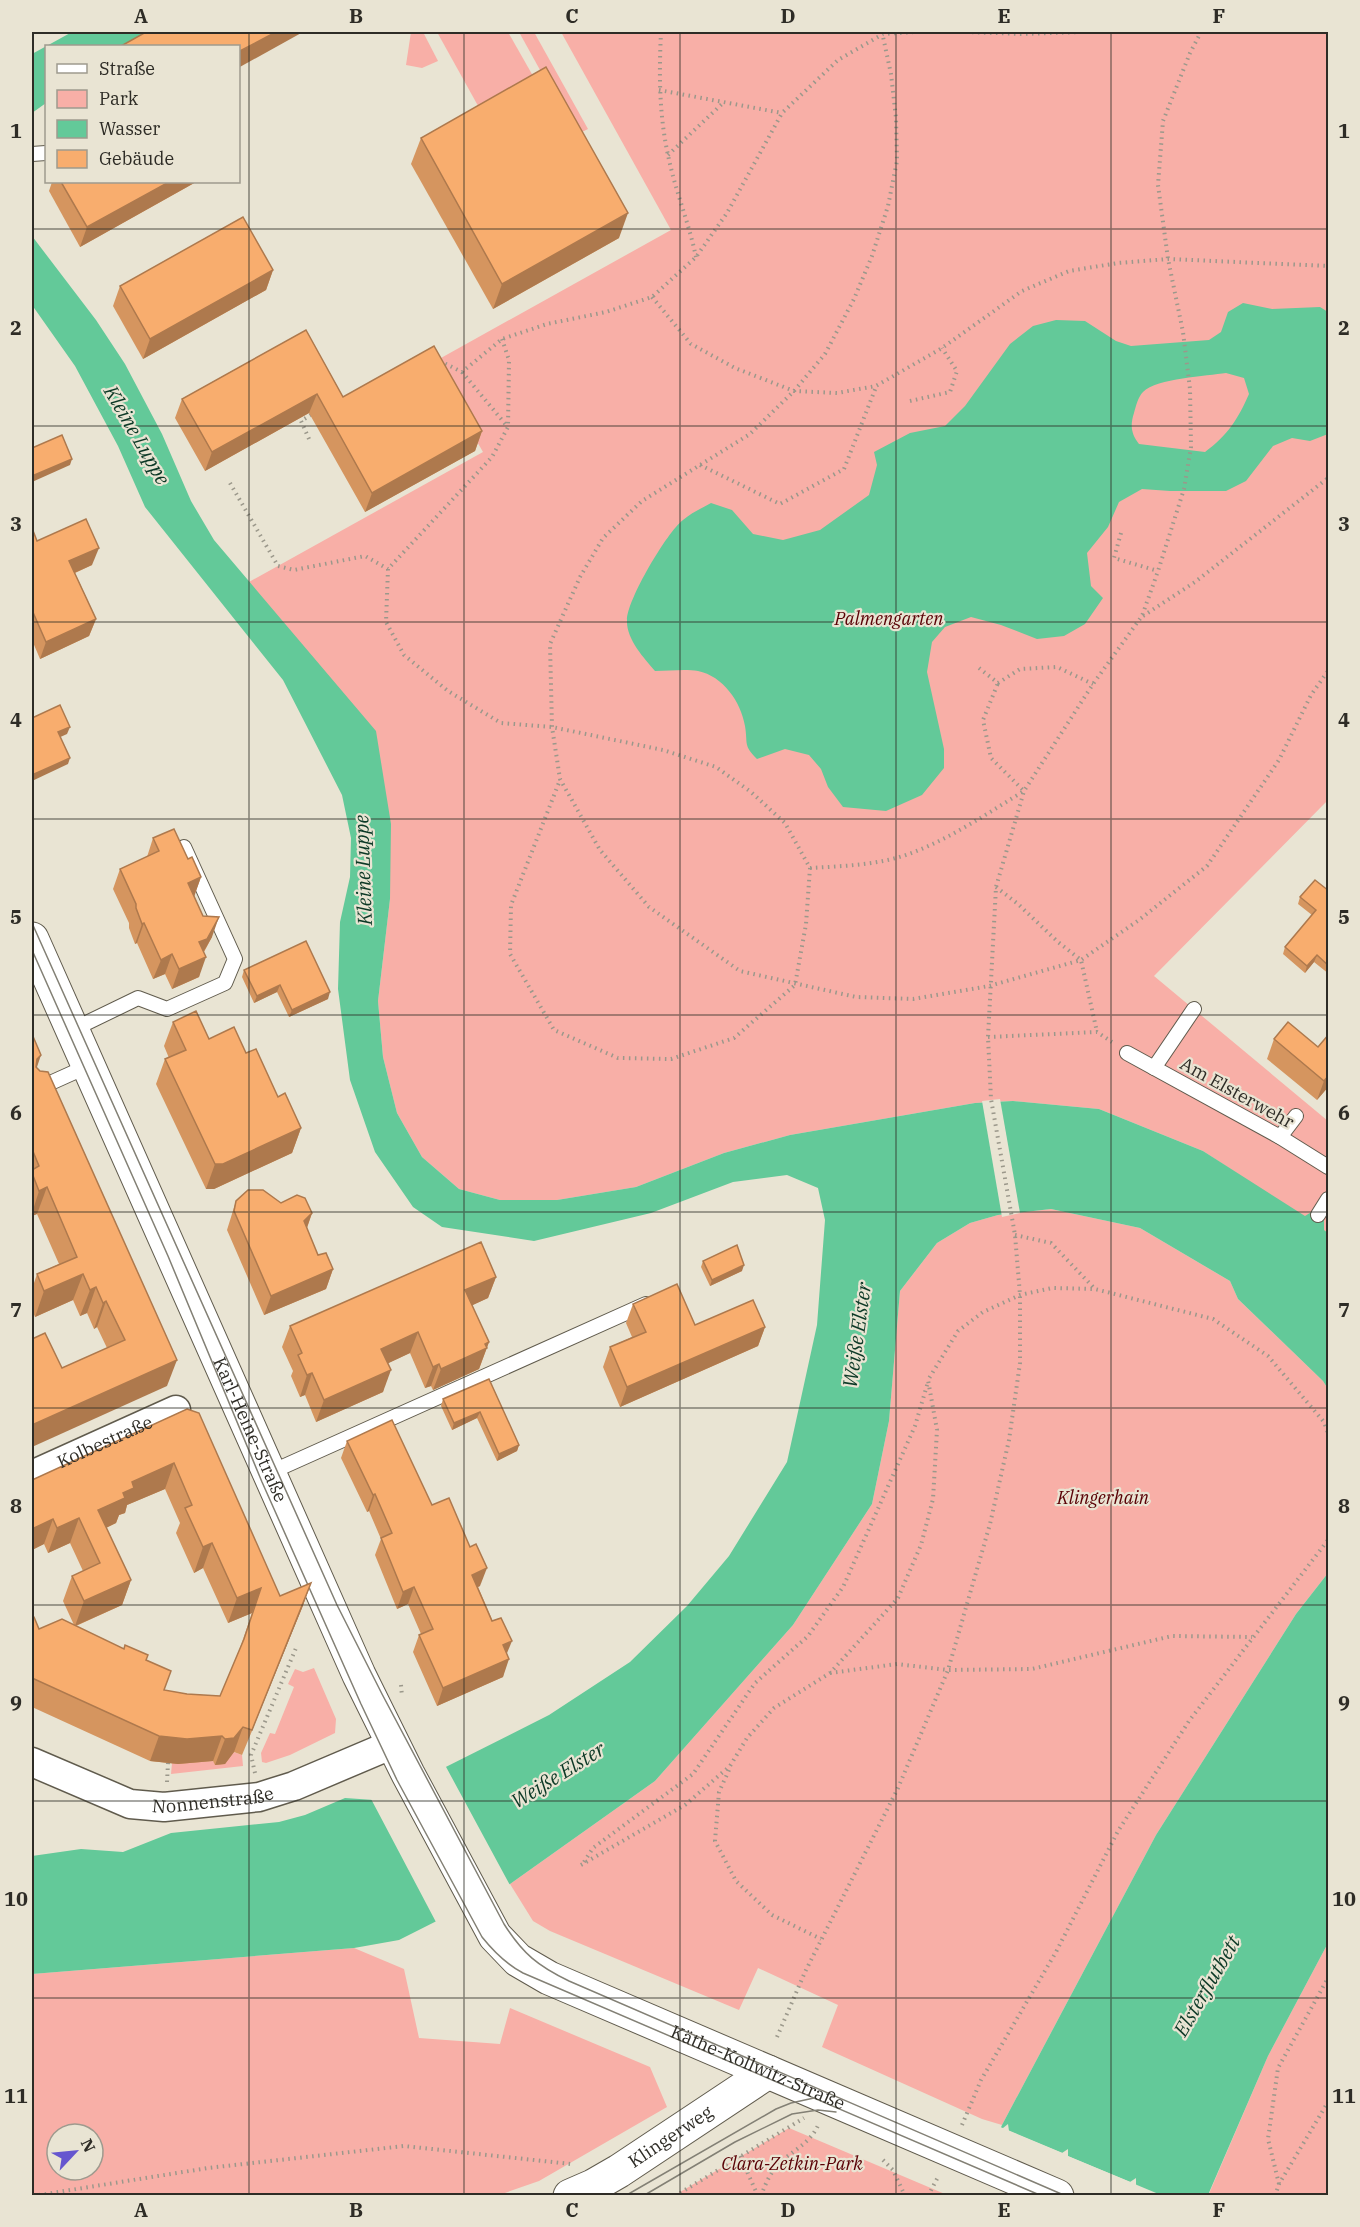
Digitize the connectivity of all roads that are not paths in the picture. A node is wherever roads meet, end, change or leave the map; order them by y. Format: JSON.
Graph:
{"nodes":[{"id":1,"x":184,"y":847,"type":"edge"},
{"id":2,"x":34,"y":949,"type":"edge"},
{"id":3,"x":1194,"y":1009,"type":"dead end"},
{"id":4,"x":72,"y":1029,"type":"junction"},
{"id":5,"x":1127,"y":1053,"type":"road end"},
{"id":6,"x":88,"y":1066,"type":"junction"},
{"id":7,"x":1154,"y":1068,"type":"junction"},
{"id":8,"x":35,"y":1090,"type":"edge"},
{"id":9,"x":1296,"y":1116,"type":"dead end"},
{"id":10,"x":1280,"y":1137,"type":"junction"},
{"id":11,"x":1329,"y":1167,"type":"edge"},
{"id":12,"x":1329,"y":1199,"type":"edge"},
{"id":13,"x":1318,"y":1215,"type":"dead end"},
{"id":14,"x":657,"y":1299,"type":"edge"},
{"id":15,"x":176,"y":1410,"type":"dead end"},
{"id":16,"x":269,"y":1473,"type":"junction"},
{"id":17,"x":32,"y":1475,"type":"edge"},
{"id":18,"x":393,"y":1744,"type":"junction"},
{"id":19,"x":32,"y":1762,"type":"edge"},
{"id":20,"x":482,"y":1913,"type":"joint"},
{"id":21,"x":768,"y":2072,"type":"junction"},
{"id":22,"x":573,"y":2180,"type":"edge"},
{"id":23,"x":1056,"y":2196,"type":"edge"}],
"edges":[{"from":1,"to":4,"type":"lane"},
{"from":2,"to":4,"type":"main road","name":"Karl-Heine-Straße"},
{"from":3,"to":7,"type":"lane"},
{"from":4,"to":6,"type":"main road","name":"Karl-Heine-Straße"},
{"from":5,"to":7,"type":"lane","name":"Am Elsterwehr"},
{"from":6,"to":8,"type":"lane"},
{"from":6,"to":16,"type":"main road","name":"Karl-Heine-Straße"},
{"from":7,"to":10,"type":"lane","name":"Am Elsterwehr"},
{"from":9,"to":10,"type":"lane"},
{"from":10,"to":11,"type":"lane","name":"Am Elsterwehr"},
{"from":12,"to":13,"type":"lane"},
{"from":14,"to":16,"type":"lane"},
{"from":15,"to":17,"type":"street","name":"Kolbestraße"},
{"from":16,"to":18,"type":"main road","name":"Karl-Heine-Straße"},
{"from":18,"to":19,"type":"street","name":"Nonnenstraße"},
{"from":18,"to":20,"type":"main road","name":"Karl-Heine-Straße"},
{"from":20,"to":21,"type":"main road","name":"Käthe-Kollwitz-Straße"},
{"from":21,"to":22,"type":"main road","name":"Klingerweg"},
{"from":21,"to":23,"type":"main road","name":"Käthe-Kollwitz-Straße"}]}
